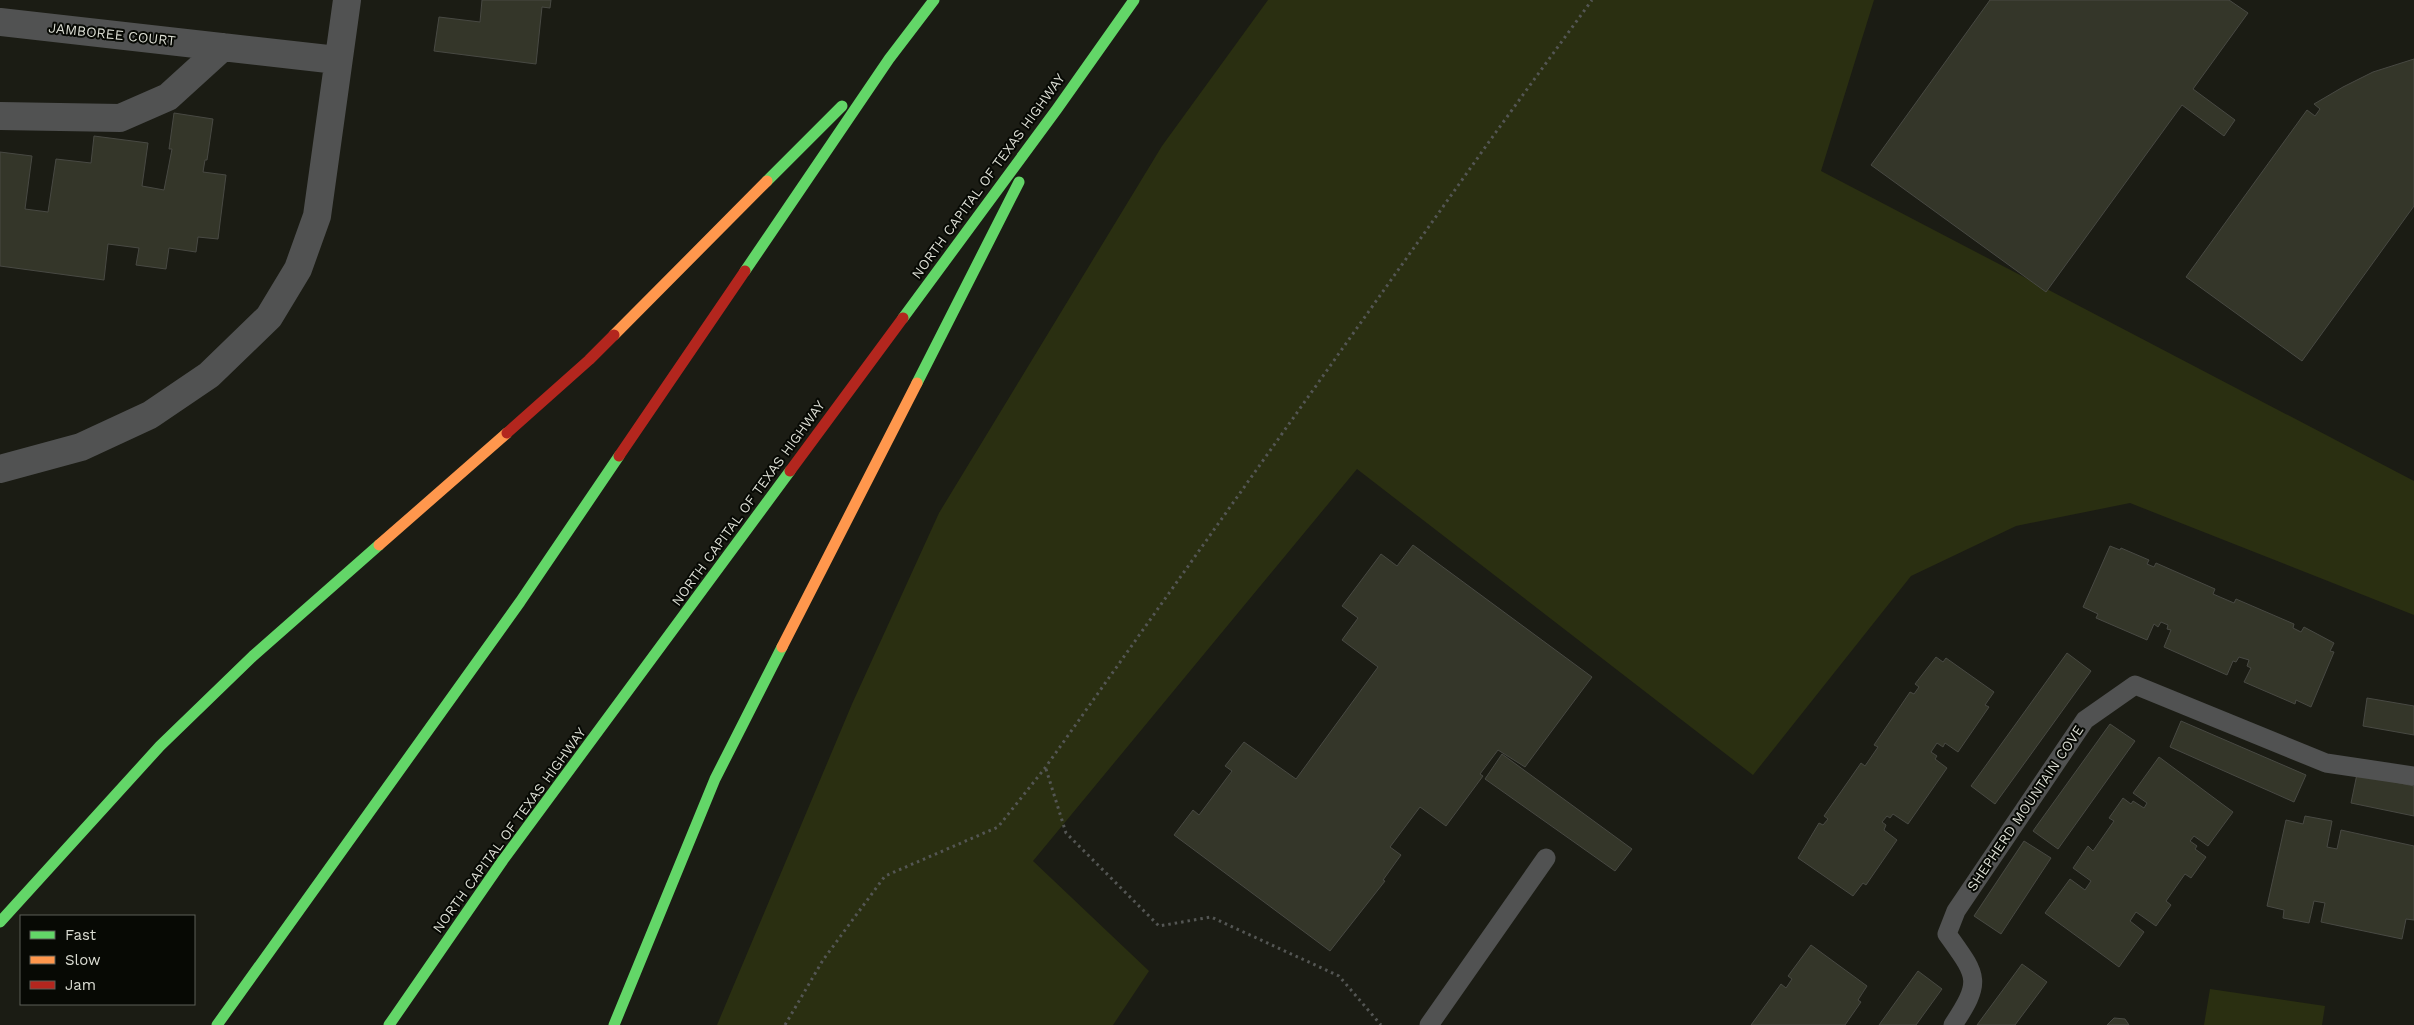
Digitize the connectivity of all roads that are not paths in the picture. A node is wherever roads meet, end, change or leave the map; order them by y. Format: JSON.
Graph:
{"nodes":[{"id":1,"x":347,"y":0,"type":"edge"},
{"id":2,"x":934,"y":0,"type":"edge"},
{"id":3,"x":1134,"y":0,"type":"edge"},
{"id":4,"x":0,"y":22,"type":"edge"},
{"id":5,"x":223,"y":47,"type":"junction"},
{"id":6,"x":889,"y":59,"type":"junction"},
{"id":7,"x":337,"y":60,"type":"junction"},
{"id":8,"x":1057,"y":109,"type":"junction"},
{"id":9,"x":0,"y":116,"type":"edge"},
{"id":10,"x":0,"y":469,"type":"edge"},
{"id":11,"x":2414,"y":776,"type":"edge"},
{"id":12,"x":1546,"y":858,"type":"dead end"},
{"id":13,"x":0,"y":922,"type":"edge"},
{"id":14,"x":217,"y":1025,"type":"edge"},
{"id":15,"x":389,"y":1025,"type":"edge"},
{"id":16,"x":614,"y":1025,"type":"edge"},
{"id":17,"x":1429,"y":1025,"type":"edge"},
{"id":18,"x":1953,"y":1025,"type":"edge"}],
"edges":[{"from":1,"to":7,"type":"street"},
{"from":2,"to":6,"type":"highway"},
{"from":3,"to":8,"type":"highway","name":"NORTH CAPITAL OF TEXAS HIGHWAY"},
{"from":4,"to":5,"type":"street","name":"JAMBOREE COURT"},
{"from":5,"to":7,"type":"street","name":"JAMBOREE COURT"},
{"from":5,"to":9,"type":"street"},
{"from":6,"to":13,"type":"highway"},
{"from":6,"to":14,"type":"highway"},
{"from":7,"to":10,"type":"street"},
{"from":8,"to":15,"type":"highway","name":"NORTH CAPITAL OF TEXAS HIGHWAY"},
{"from":8,"to":16,"type":"highway"},
{"from":11,"to":18,"type":"lane","name":"SHEPHERD MOUNTAIN COVE"},
{"from":12,"to":17,"type":"lane"}]}
